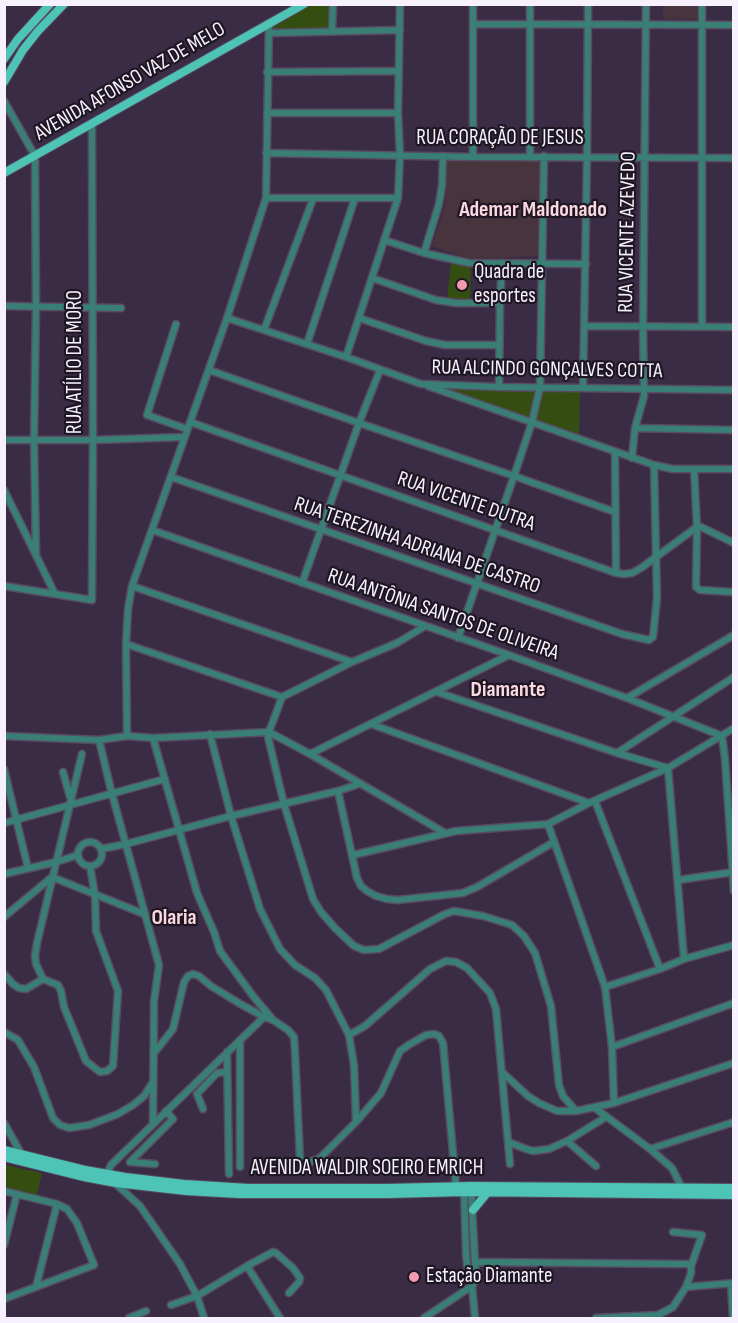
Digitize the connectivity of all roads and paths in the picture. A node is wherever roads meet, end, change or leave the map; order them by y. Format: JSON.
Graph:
{"nodes":[{"id":1,"x":50,"y":4,"type":"edge"},
{"id":2,"x":64,"y":4,"type":"edge"},
{"id":3,"x":304,"y":4,"type":"edge"},
{"id":4,"x":333,"y":4,"type":"edge"},
{"id":5,"x":400,"y":4,"type":"edge"},
{"id":6,"x":473,"y":4,"type":"edge"},
{"id":7,"x":530,"y":4,"type":"edge"},
{"id":8,"x":588,"y":4,"type":"edge"},
{"id":9,"x":646,"y":4,"type":"edge"},
{"id":10,"x":702,"y":4,"type":"edge"},
{"id":11,"x":588,"y":23,"type":"junction"},
{"id":12,"x":473,"y":24,"type":"junction"},
{"id":13,"x":531,"y":24,"type":"junction"},
{"id":14,"x":646,"y":24,"type":"junction"},
{"id":15,"x":702,"y":25,"type":"junction"},
{"id":16,"x":734,"y":25,"type":"edge"},
{"id":17,"x":260,"y":29,"type":"junction"},
{"id":18,"x":400,"y":30,"type":"junction"},
{"id":19,"x":332,"y":31,"type":"junction"},
{"id":20,"x":269,"y":32,"type":"junction"},
{"id":21,"x":4,"y":59,"type":"edge"},
{"id":22,"x":399,"y":71,"type":"junction"},
{"id":23,"x":267,"y":72,"type":"junction"},
{"id":24,"x":4,"y":82,"type":"edge"},
{"id":25,"x":4,"y":101,"type":"edge"},
{"id":26,"x":267,"y":113,"type":"junction"},
{"id":27,"x":398,"y":113,"type":"junction"},
{"id":28,"x":92,"y":124,"type":"junction"},
{"id":29,"x":267,"y":153,"type":"junction"},
{"id":30,"x":400,"y":155,"type":"junction"},
{"id":31,"x":35,"y":156,"type":"junction"},
{"id":32,"x":443,"y":156,"type":"junction"},
{"id":33,"x":544,"y":156,"type":"junction"},
{"id":34,"x":473,"y":157,"type":"junction"},
{"id":35,"x":530,"y":157,"type":"junction"},
{"id":36,"x":588,"y":157,"type":"junction"},
{"id":37,"x":645,"y":157,"type":"junction"},
{"id":38,"x":702,"y":158,"type":"junction"},
{"id":39,"x":734,"y":158,"type":"edge"},
{"id":40,"x":4,"y":173,"type":"edge"},
{"id":41,"x":266,"y":198,"type":"junction"},
{"id":42,"x":314,"y":198,"type":"junction"},
{"id":43,"x":355,"y":198,"type":"junction"},
{"id":44,"x":398,"y":198,"type":"junction"},
{"id":45,"x":384,"y":240,"type":"junction"},
{"id":46,"x":424,"y":254,"type":"junction"},
{"id":47,"x":502,"y":263,"type":"junction"},
{"id":48,"x":542,"y":264,"type":"junction"},
{"id":49,"x":586,"y":264,"type":"junction"},
{"id":50,"x":372,"y":278,"type":"junction"},
{"id":51,"x":500,"y":303,"type":"junction"},
{"id":52,"x":4,"y":306,"type":"edge"},
{"id":53,"x":36,"y":307,"type":"junction"},
{"id":54,"x":93,"y":307,"type":"junction"},
{"id":55,"x":121,"y":308,"type":"dead end"},
{"id":56,"x":227,"y":318,"type":"junction"},
{"id":57,"x":359,"y":318,"type":"junction"},
{"id":58,"x":176,"y":324,"type":"dead end"},
{"id":59,"x":585,"y":326,"type":"junction"},
{"id":60,"x":643,"y":326,"type":"junction"},
{"id":61,"x":702,"y":326,"type":"junction"},
{"id":62,"x":734,"y":327,"type":"edge"},
{"id":63,"x":264,"y":330,"type":"junction"},
{"id":64,"x":307,"y":344,"type":"junction"},
{"id":65,"x":499,"y":345,"type":"junction"},
{"id":66,"x":346,"y":357,"type":"junction"},
{"id":67,"x":209,"y":370,"type":"junction"},
{"id":68,"x":380,"y":370,"type":"junction"},
{"id":69,"x":421,"y":384,"type":"junction"},
{"id":70,"x":499,"y":387,"type":"junction"},
{"id":71,"x":540,"y":387,"type":"junction"},
{"id":72,"x":583,"y":387,"type":"junction"},
{"id":73,"x":645,"y":389,"type":"junction"},
{"id":74,"x":734,"y":390,"type":"edge"},
{"id":75,"x":359,"y":423,"type":"junction"},
{"id":76,"x":532,"y":423,"type":"junction"},
{"id":77,"x":188,"y":425,"type":"junction"},
{"id":78,"x":635,"y":428,"type":"junction"},
{"id":79,"x":734,"y":430,"type":"edge"},
{"id":80,"x":184,"y":437,"type":"junction"},
{"id":81,"x":4,"y":440,"type":"edge"},
{"id":82,"x":34,"y":440,"type":"junction"},
{"id":83,"x":93,"y":440,"type":"junction"},
{"id":84,"x":615,"y":452,"type":"junction"},
{"id":85,"x":632,"y":458,"type":"junction"},
{"id":86,"x":654,"y":465,"type":"junction"},
{"id":87,"x":734,"y":469,"type":"edge"},
{"id":88,"x":694,"y":470,"type":"junction"},
{"id":89,"x":340,"y":476,"type":"junction"},
{"id":90,"x":514,"y":476,"type":"junction"},
{"id":91,"x":171,"y":477,"type":"junction"},
{"id":92,"x":4,"y":490,"type":"edge"},
{"id":93,"x":615,"y":512,"type":"junction"},
{"id":94,"x":697,"y":527,"type":"junction"},
{"id":95,"x":152,"y":530,"type":"junction"},
{"id":96,"x":321,"y":530,"type":"junction"},
{"id":97,"x":496,"y":530,"type":"junction"},
{"id":98,"x":734,"y":543,"type":"edge"},
{"id":99,"x":36,"y":554,"type":"junction"},
{"id":100,"x":657,"y":556,"type":"junction"},
{"id":101,"x":616,"y":573,"type":"junction"},
{"id":102,"x":302,"y":583,"type":"junction"},
{"id":103,"x":477,"y":584,"type":"junction"},
{"id":104,"x":4,"y":586,"type":"edge"},
{"id":105,"x":132,"y":586,"type":"junction"},
{"id":106,"x":734,"y":592,"type":"edge"},
{"id":107,"x":55,"y":594,"type":"junction"},
{"id":108,"x":424,"y":626,"type":"junction"},
{"id":109,"x":734,"y":635,"type":"edge"},
{"id":110,"x":458,"y":638,"type":"junction"},
{"id":111,"x":126,"y":644,"type":"junction"},
{"id":112,"x":509,"y":655,"type":"junction"},
{"id":113,"x":352,"y":662,"type":"junction"},
{"id":114,"x":734,"y":677,"type":"edge"},
{"id":115,"x":437,"y":692,"type":"junction"},
{"id":116,"x":282,"y":697,"type":"junction"},
{"id":117,"x":627,"y":698,"type":"junction"},
{"id":118,"x":674,"y":716,"type":"junction"},
{"id":119,"x":371,"y":724,"type":"junction"},
{"id":120,"x":734,"y":728,"type":"edge"},
{"id":121,"x":269,"y":732,"type":"junction"},
{"id":122,"x":210,"y":734,"type":"junction"},
{"id":123,"x":4,"y":736,"type":"edge"},
{"id":124,"x":127,"y":736,"type":"junction"},
{"id":125,"x":722,"y":736,"type":"junction"},
{"id":126,"x":153,"y":738,"type":"junction"},
{"id":127,"x":99,"y":740,"type":"junction"},
{"id":128,"x":617,"y":753,"type":"junction"},
{"id":129,"x":81,"y":754,"type":"dead end"},
{"id":130,"x":310,"y":754,"type":"junction"},
{"id":131,"x":725,"y":759,"type":"junction"},
{"id":132,"x":734,"y":766,"type":"edge"},
{"id":133,"x":668,"y":768,"type":"junction"},
{"id":134,"x":4,"y":769,"type":"edge"},
{"id":135,"x":63,"y":772,"type":"dead end"},
{"id":136,"x":165,"y":779,"type":"junction"},
{"id":137,"x":359,"y":784,"type":"junction"},
{"id":138,"x":338,"y":790,"type":"junction"},
{"id":139,"x":111,"y":794,"type":"junction"},
{"id":140,"x":70,"y":802,"type":"junction"},
{"id":141,"x":592,"y":802,"type":"junction"},
{"id":142,"x":284,"y":804,"type":"junction"},
{"id":143,"x":231,"y":816,"type":"junction"},
{"id":144,"x":17,"y":819,"type":"junction"},
{"id":145,"x":4,"y":823,"type":"edge"},
{"id":146,"x":548,"y":824,"type":"junction"},
{"id":147,"x":178,"y":830,"type":"junction"},
{"id":148,"x":445,"y":833,"type":"junction"},
{"id":149,"x":554,"y":842,"type":"junction"},
{"id":150,"x":126,"y":844,"type":"junction"},
{"id":151,"x":101,"y":849,"type":"junction"},
{"id":152,"x":78,"y":855,"type":"junction"},
{"id":153,"x":353,"y":855,"type":"junction"},
{"id":154,"x":56,"y":862,"type":"junction"},
{"id":155,"x":90,"y":866,"type":"junction"},
{"id":156,"x":28,"y":868,"type":"junction"},
{"id":157,"x":4,"y":873,"type":"edge"},
{"id":158,"x":733,"y":873,"type":"edge"},
{"id":159,"x":52,"y":877,"type":"junction"},
{"id":160,"x":678,"y":880,"type":"junction"},
{"id":161,"x":734,"y":891,"type":"edge"},
{"id":162,"x":95,"y":895,"type":"junction"},
{"id":163,"x":144,"y":914,"type":"junction"},
{"id":164,"x":4,"y":917,"type":"edge"},
{"id":165,"x":734,"y":945,"type":"edge"},
{"id":166,"x":684,"y":959,"type":"junction"},
{"id":167,"x":660,"y":969,"type":"junction"},
{"id":168,"x":4,"y":974,"type":"edge"},
{"id":169,"x":43,"y":979,"type":"junction"},
{"id":170,"x":605,"y":987,"type":"junction"},
{"id":171,"x":734,"y":1003,"type":"edge"},
{"id":172,"x":264,"y":1017,"type":"junction"},
{"id":173,"x":273,"y":1020,"type":"junction"},
{"id":174,"x":4,"y":1032,"type":"edge"},
{"id":175,"x":349,"y":1035,"type":"junction"},
{"id":176,"x":240,"y":1040,"type":"junction"},
{"id":177,"x":612,"y":1047,"type":"junction"},
{"id":178,"x":155,"y":1052,"type":"junction"},
{"id":179,"x":227,"y":1053,"type":"junction"},
{"id":180,"x":734,"y":1063,"type":"edge"},
{"id":181,"x":227,"y":1072,"type":"junction"},
{"id":182,"x":502,"y":1072,"type":"junction"},
{"id":183,"x":154,"y":1082,"type":"junction"},
{"id":184,"x":614,"y":1103,"type":"junction"},
{"id":185,"x":595,"y":1108,"type":"junction"},
{"id":186,"x":203,"y":1109,"type":"dead end"},
{"id":187,"x":166,"y":1111,"type":"junction"},
{"id":188,"x":576,"y":1111,"type":"junction"},
{"id":189,"x":606,"y":1117,"type":"junction"},
{"id":190,"x":356,"y":1122,"type":"junction"},
{"id":191,"x":734,"y":1122,"type":"edge"},
{"id":192,"x":4,"y":1123,"type":"edge"},
{"id":193,"x":153,"y":1124,"type":"junction"},
{"id":194,"x":567,"y":1141,"type":"junction"},
{"id":195,"x":508,"y":1142,"type":"junction"},
{"id":196,"x":651,"y":1149,"type":"junction"},
{"id":197,"x":4,"y":1150,"type":"edge"},
{"id":198,"x":4,"y":1157,"type":"edge"},
{"id":199,"x":23,"y":1158,"type":"junction"},
{"id":200,"x":155,"y":1164,"type":"dead end"},
{"id":201,"x":510,"y":1164,"type":"dead end"},
{"id":202,"x":596,"y":1166,"type":"dead end"},
{"id":203,"x":240,"y":1167,"type":"dead end"},
{"id":204,"x":229,"y":1174,"type":"dead end"},
{"id":205,"x":106,"y":1178,"type":"junction"},
{"id":206,"x":116,"y":1183,"type":"junction"},
{"id":207,"x":734,"y":1188,"type":"edge"},
{"id":208,"x":465,"y":1189,"type":"junction"},
{"id":209,"x":4,"y":1191,"type":"edge"},
{"id":210,"x":684,"y":1191,"type":"junction"},
{"id":211,"x":487,"y":1193,"type":"junction"},
{"id":212,"x":17,"y":1194,"type":"junction"},
{"id":213,"x":734,"y":1195,"type":"edge"},
{"id":214,"x":57,"y":1204,"type":"junction"},
{"id":215,"x":473,"y":1210,"type":"junction"},
{"id":216,"x":673,"y":1232,"type":"dead end"},
{"id":217,"x":4,"y":1245,"type":"edge"},
{"id":218,"x":476,"y":1262,"type":"junction"},
{"id":219,"x":247,"y":1266,"type":"junction"},
{"id":220,"x":691,"y":1266,"type":"junction"},
{"id":221,"x":732,"y":1283,"type":"edge"},
{"id":222,"x":472,"y":1286,"type":"junction"},
{"id":223,"x":36,"y":1287,"type":"junction"},
{"id":224,"x":687,"y":1287,"type":"junction"},
{"id":225,"x":289,"y":1293,"type":"dead end"},
{"id":226,"x":197,"y":1296,"type":"junction"},
{"id":227,"x":4,"y":1299,"type":"edge"},
{"id":228,"x":171,"y":1305,"type":"dead end"},
{"id":229,"x":146,"y":1311,"type":"dead end"},
{"id":230,"x":129,"y":1318,"type":"edge"},
{"id":231,"x":204,"y":1318,"type":"edge"},
{"id":232,"x":280,"y":1318,"type":"edge"},
{"id":233,"x":424,"y":1318,"type":"edge"},
{"id":234,"x":475,"y":1318,"type":"edge"},
{"id":235,"x":596,"y":1318,"type":"edge"},
{"id":236,"x":607,"y":1318,"type":"edge"},
{"id":237,"x":733,"y":1318,"type":"edge"}],
"edges":[{"from":1,"to":21,"type":"main road"},
{"from":2,"to":24,"type":"main road"},
{"from":3,"to":20,"type":"main road","name":"AVENIDA AFONSO VAZ DE MELO"},
{"from":4,"to":19,"type":"street"},
{"from":5,"to":18,"type":"street"},
{"from":6,"to":12,"type":"street"},
{"from":7,"to":13,"type":"street"},
{"from":8,"to":11,"type":"street"},
{"from":9,"to":14,"type":"street","name":"RUA VICENTE AZEVEDO"},
{"from":10,"to":15,"type":"street"},
{"from":11,"to":13,"type":"street"},
{"from":11,"to":14,"type":"street"},
{"from":11,"to":36,"type":"street"},
{"from":12,"to":13,"type":"street"},
{"from":12,"to":34,"type":"street"},
{"from":13,"to":35,"type":"street"},
{"from":14,"to":15,"type":"street"},
{"from":14,"to":37,"type":"street","name":"RUA VICENTE AZEVEDO"},
{"from":15,"to":16,"type":"street"},
{"from":15,"to":38,"type":"street"},
{"from":17,"to":20,"type":"main road","name":"AVENIDA AFONSO VAZ DE MELO"},
{"from":17,"to":20,"type":"street"},
{"from":17,"to":28,"type":"main road","name":"AVENIDA AFONSO VAZ DE MELO"},
{"from":18,"to":19,"type":"street"},
{"from":18,"to":22,"type":"street"},
{"from":19,"to":20,"type":"street"},
{"from":20,"to":23,"type":"street"},
{"from":22,"to":23,"type":"street"},
{"from":22,"to":27,"type":"street"},
{"from":23,"to":26,"type":"street"},
{"from":25,"to":31,"type":"street"},
{"from":26,"to":27,"type":"street"},
{"from":26,"to":29,"type":"street"},
{"from":27,"to":30,"type":"street"},
{"from":28,"to":31,"type":"main road","name":"AVENIDA AFONSO VAZ DE MELO"},
{"from":28,"to":54,"type":"street","name":"RUA ATÍLIO DE MORO"},
{"from":29,"to":30,"type":"street","name":"RUA CORAÇÃO DE JESUS"},
{"from":29,"to":41,"type":"street"},
{"from":30,"to":32,"type":"street","name":"RUA CORAÇÃO DE JESUS"},
{"from":30,"to":44,"type":"street"},
{"from":31,"to":40,"type":"main road","name":"AVENIDA AFONSO VAZ DE MELO"},
{"from":31,"to":53,"type":"street"},
{"from":32,"to":34,"type":"street","name":"RUA CORAÇÃO DE JESUS"},
{"from":32,"to":46,"type":"street"},
{"from":33,"to":35,"type":"street","name":"RUA CORAÇÃO DE JESUS"},
{"from":33,"to":36,"type":"street","name":"RUA CORAÇÃO DE JESUS"},
{"from":33,"to":48,"type":"street"},
{"from":34,"to":35,"type":"street","name":"RUA CORAÇÃO DE JESUS"},
{"from":36,"to":37,"type":"street","name":"RUA CORAÇÃO DE JESUS"},
{"from":36,"to":49,"type":"street"},
{"from":37,"to":38,"type":"street","name":"RUA CORAÇÃO DE JESUS"},
{"from":37,"to":60,"type":"street","name":"RUA VICENTE AZEVEDO"},
{"from":38,"to":39,"type":"street","name":"RUA CORAÇÃO DE JESUS"},
{"from":38,"to":61,"type":"street"},
{"from":41,"to":42,"type":"street"},
{"from":41,"to":56,"type":"street"},
{"from":42,"to":43,"type":"street"},
{"from":42,"to":63,"type":"street"},
{"from":43,"to":44,"type":"street"},
{"from":43,"to":64,"type":"street"},
{"from":44,"to":45,"type":"street"},
{"from":45,"to":46,"type":"street"},
{"from":45,"to":50,"type":"street"},
{"from":46,"to":47,"type":"street"},
{"from":47,"to":48,"type":"street"},
{"from":47,"to":51,"type":"street"},
{"from":48,"to":49,"type":"street"},
{"from":48,"to":71,"type":"street"},
{"from":49,"to":59,"type":"street"},
{"from":50,"to":51,"type":"street"},
{"from":50,"to":57,"type":"street"},
{"from":51,"to":65,"type":"street"},
{"from":52,"to":53,"type":"street"},
{"from":53,"to":54,"type":"street"},
{"from":53,"to":82,"type":"street"},
{"from":54,"to":55,"type":"street"},
{"from":54,"to":83,"type":"street","name":"RUA ATÍLIO DE MORO"},
{"from":56,"to":63,"type":"street","name":"RUA ALCINDO GONÇALVES COTTA"},
{"from":56,"to":67,"type":"street"},
{"from":57,"to":65,"type":"street"},
{"from":57,"to":66,"type":"street"},
{"from":58,"to":77,"type":"street","name":"RUA VICENTE DUTRA"},
{"from":59,"to":60,"type":"street"},
{"from":59,"to":72,"type":"street"},
{"from":60,"to":61,"type":"street"},
{"from":60,"to":73,"type":"street","name":"RUA VICENTE AZEVEDO"},
{"from":61,"to":62,"type":"street"},
{"from":63,"to":64,"type":"street","name":"RUA ALCINDO GONÇALVES COTTA"},
{"from":64,"to":66,"type":"street","name":"RUA ALCINDO GONÇALVES COTTA"},
{"from":65,"to":70,"type":"street"},
{"from":66,"to":68,"type":"street","name":"RUA ALCINDO GONÇALVES COTTA"},
{"from":67,"to":75,"type":"street"},
{"from":67,"to":77,"type":"street"},
{"from":68,"to":69,"type":"street","name":"RUA ALCINDO GONÇALVES COTTA"},
{"from":68,"to":75,"type":"street"},
{"from":69,"to":70,"type":"street","name":"RUA ALCINDO GONÇALVES COTTA"},
{"from":69,"to":76,"type":"street"},
{"from":70,"to":71,"type":"street","name":"RUA ALCINDO GONÇALVES COTTA"},
{"from":71,"to":72,"type":"street","name":"RUA ALCINDO GONÇALVES COTTA"},
{"from":71,"to":76,"type":"street"},
{"from":72,"to":73,"type":"street","name":"RUA ALCINDO GONÇALVES COTTA"},
{"from":73,"to":74,"type":"street","name":"RUA ALCINDO GONÇALVES COTTA"},
{"from":73,"to":78,"type":"street","name":"RUA VICENTE AZEVEDO"},
{"from":75,"to":89,"type":"street"},
{"from":75,"to":90,"type":"street"},
{"from":76,"to":84,"type":"street"},
{"from":76,"to":90,"type":"street"},
{"from":77,"to":80,"type":"street"},
{"from":77,"to":89,"type":"street","name":"RUA VICENTE DUTRA"},
{"from":78,"to":79,"type":"street"},
{"from":78,"to":85,"type":"street","name":"RUA VICENTE AZEVEDO"},
{"from":80,"to":83,"type":"street"},
{"from":80,"to":91,"type":"street"},
{"from":81,"to":82,"type":"street"},
{"from":82,"to":83,"type":"street"},
{"from":82,"to":99,"type":"street"},
{"from":83,"to":107,"type":"street","name":"RUA ATÍLIO DE MORO"},
{"from":84,"to":85,"type":"street"},
{"from":84,"to":93,"type":"street"},
{"from":85,"to":86,"type":"street"},
{"from":86,"to":88,"type":"street"},
{"from":86,"to":100,"type":"street"},
{"from":87,"to":88,"type":"street"},
{"from":88,"to":94,"type":"street"},
{"from":89,"to":96,"type":"street"},
{"from":89,"to":97,"type":"street","name":"RUA VICENTE DUTRA"},
{"from":90,"to":93,"type":"street"},
{"from":90,"to":97,"type":"street"},
{"from":91,"to":95,"type":"street"},
{"from":91,"to":96,"type":"street","name":"RUA TEREZINHA ADRIANA DE CASTRO"},
{"from":92,"to":99,"type":"street"},
{"from":93,"to":101,"type":"street"},
{"from":94,"to":98,"type":"street"},
{"from":94,"to":100,"type":"street"},
{"from":94,"to":106,"type":"street"},
{"from":95,"to":102,"type":"street","name":"RUA ANTÔNIA SANTOS DE OLIVEIRA"},
{"from":95,"to":105,"type":"street"},
{"from":96,"to":102,"type":"street"},
{"from":96,"to":103,"type":"street","name":"RUA TEREZINHA ADRIANA DE CASTRO"},
{"from":97,"to":101,"type":"street","name":"RUA VICENTE DUTRA"},
{"from":97,"to":103,"type":"street"},
{"from":99,"to":107,"type":"street"},
{"from":100,"to":101,"type":"street"},
{"from":100,"to":103,"type":"street","name":"RUA TEREZINHA ADRIANA DE CASTRO"},
{"from":102,"to":108,"type":"street","name":"RUA ANTÔNIA SANTOS DE OLIVEIRA"},
{"from":103,"to":110,"type":"street"},
{"from":104,"to":107,"type":"street"},
{"from":105,"to":111,"type":"street"},
{"from":105,"to":113,"type":"street"},
{"from":108,"to":110,"type":"street","name":"RUA ANTÔNIA SANTOS DE OLIVEIRA"},
{"from":108,"to":113,"type":"street"},
{"from":109,"to":117,"type":"street"},
{"from":110,"to":112,"type":"street","name":"RUA ANTÔNIA SANTOS DE OLIVEIRA"},
{"from":111,"to":116,"type":"street"},
{"from":111,"to":124,"type":"street"},
{"from":112,"to":115,"type":"street"},
{"from":112,"to":117,"type":"street","name":"RUA ANTÔNIA SANTOS DE OLIVEIRA"},
{"from":113,"to":116,"type":"street"},
{"from":114,"to":118,"type":"street"},
{"from":115,"to":119,"type":"street"},
{"from":115,"to":128,"type":"street"},
{"from":116,"to":121,"type":"street"},
{"from":117,"to":118,"type":"street","name":"RUA ANTÔNIA SANTOS DE OLIVEIRA"},
{"from":118,"to":125,"type":"street","name":"RUA ANTÔNIA SANTOS DE OLIVEIRA"},
{"from":118,"to":128,"type":"street"},
{"from":119,"to":130,"type":"street"},
{"from":119,"to":141,"type":"street"},
{"from":120,"to":125,"type":"street"},
{"from":121,"to":122,"type":"street"},
{"from":121,"to":130,"type":"street"},
{"from":121,"to":142,"type":"street"},
{"from":122,"to":126,"type":"street"},
{"from":122,"to":143,"type":"street"},
{"from":123,"to":127,"type":"street"},
{"from":124,"to":126,"type":"street"},
{"from":124,"to":127,"type":"street"},
{"from":125,"to":131,"type":"street"},
{"from":125,"to":133,"type":"street"},
{"from":126,"to":136,"type":"street"},
{"from":127,"to":139,"type":"street"},
{"from":128,"to":133,"type":"street"},
{"from":129,"to":140,"type":"street"},
{"from":130,"to":137,"type":"street"},
{"from":131,"to":132,"type":"street"},
{"from":131,"to":158,"type":"street"},
{"from":133,"to":141,"type":"street"},
{"from":133,"to":160,"type":"street"},
{"from":134,"to":144,"type":"street"},
{"from":135,"to":140,"type":"street"},
{"from":136,"to":139,"type":"street"},
{"from":136,"to":147,"type":"street"},
{"from":137,"to":138,"type":"street"},
{"from":137,"to":148,"type":"street"},
{"from":138,"to":142,"type":"street"},
{"from":138,"to":153,"type":"street"},
{"from":139,"to":140,"type":"street"},
{"from":139,"to":150,"type":"street"},
{"from":140,"to":144,"type":"street"},
{"from":140,"to":154,"type":"street"},
{"from":141,"to":146,"type":"street"},
{"from":141,"to":167,"type":"street"},
{"from":142,"to":143,"type":"street"},
{"from":142,"to":188,"type":"street"},
{"from":143,"to":147,"type":"street"},
{"from":143,"to":175,"type":"street"},
{"from":144,"to":145,"type":"street"},
{"from":144,"to":156,"type":"street"},
{"from":146,"to":148,"type":"street"},
{"from":146,"to":149,"type":"street"},
{"from":147,"to":150,"type":"street"},
{"from":147,"to":173,"type":"street"},
{"from":148,"to":153,"type":"street"},
{"from":149,"to":153,"type":"street"},
{"from":149,"to":170,"type":"street"},
{"from":150,"to":151,"type":"street"},
{"from":150,"to":163,"type":"street"},
{"from":151,"to":152,"type":"street"},
{"from":151,"to":155,"type":"street"},
{"from":152,"to":154,"type":"street"},
{"from":152,"to":155,"type":"street"},
{"from":154,"to":156,"type":"street"},
{"from":154,"to":159,"type":"street"},
{"from":155,"to":162,"type":"street"},
{"from":156,"to":157,"type":"street"},
{"from":158,"to":160,"type":"street"},
{"from":158,"to":161,"type":"street"},
{"from":159,"to":162,"type":"street"},
{"from":159,"to":164,"type":"street"},
{"from":159,"to":169,"type":"street"},
{"from":160,"to":166,"type":"street"},
{"from":162,"to":163,"type":"street"},
{"from":162,"to":169,"type":"street"},
{"from":163,"to":178,"type":"street"},
{"from":165,"to":166,"type":"street"},
{"from":166,"to":167,"type":"street"},
{"from":167,"to":170,"type":"street"},
{"from":168,"to":169,"type":"street"},
{"from":170,"to":177,"type":"street"},
{"from":171,"to":177,"type":"street"},
{"from":172,"to":173,"type":"street"},
{"from":172,"to":176,"type":"street"},
{"from":172,"to":178,"type":"street"},
{"from":173,"to":190,"type":"street"},
{"from":174,"to":183,"type":"street"},
{"from":175,"to":182,"type":"street"},
{"from":175,"to":190,"type":"street"},
{"from":176,"to":179,"type":"street"},
{"from":176,"to":203,"type":"street"},
{"from":177,"to":184,"type":"street"},
{"from":178,"to":183,"type":"street"},
{"from":179,"to":181,"type":"street"},
{"from":179,"to":187,"type":"street"},
{"from":180,"to":184,"type":"street"},
{"from":181,"to":186,"type":"street"},
{"from":181,"to":204,"type":"street"},
{"from":182,"to":188,"type":"street"},
{"from":182,"to":195,"type":"street"},
{"from":183,"to":193,"type":"street"},
{"from":184,"to":185,"type":"street"},
{"from":185,"to":188,"type":"street"},
{"from":185,"to":189,"type":"street"},
{"from":187,"to":193,"type":"street"},
{"from":187,"to":200,"type":"street"},
{"from":189,"to":194,"type":"street"},
{"from":189,"to":196,"type":"street"},
{"from":190,"to":208,"type":"street"},
{"from":191,"to":196,"type":"street"},
{"from":192,"to":199,"type":"street"},
{"from":193,"to":205,"type":"street"},
{"from":194,"to":195,"type":"street"},
{"from":194,"to":202,"type":"street"},
{"from":195,"to":201,"type":"street"},
{"from":196,"to":210,"type":"street"},
{"from":197,"to":199,"type":"main road","name":"AVENIDA WALDIR SOEIRO EMRICH"},
{"from":198,"to":199,"type":"main road","name":"AVENIDA WALDIR SOEIRO EMRICH"},
{"from":199,"to":205,"type":"main road","name":"AVENIDA WALDIR SOEIRO EMRICH"},
{"from":205,"to":206,"type":"main road","name":"AVENIDA WALDIR SOEIRO EMRICH"},
{"from":205,"to":208,"type":"main road","name":"AVENIDA WALDIR SOEIRO EMRICH"},
{"from":206,"to":208,"type":"main road","name":"AVENIDA WALDIR SOEIRO EMRICH"},
{"from":206,"to":226,"type":"street"},
{"from":207,"to":210,"type":"main road","name":"AVENIDA WALDIR SOEIRO EMRICH"},
{"from":208,"to":210,"type":"main road","name":"AVENIDA WALDIR SOEIRO EMRICH"},
{"from":208,"to":211,"type":"main road","name":"AVENIDA WALDIR SOEIRO EMRICH"},
{"from":208,"to":215,"type":"street"},
{"from":208,"to":222,"type":"street"},
{"from":209,"to":212,"type":"street"},
{"from":210,"to":211,"type":"main road","name":"AVENIDA WALDIR SOEIRO EMRICH"},
{"from":210,"to":213,"type":"main road","name":"AVENIDA WALDIR SOEIRO EMRICH"},
{"from":211,"to":215,"type":"main road"},
{"from":212,"to":214,"type":"street"},
{"from":212,"to":217,"type":"street"},
{"from":214,"to":223,"type":"street"},
{"from":214,"to":223,"type":"street"},
{"from":215,"to":218,"type":"street"},
{"from":216,"to":220,"type":"street"},
{"from":218,"to":220,"type":"street"},
{"from":218,"to":222,"type":"street"},
{"from":219,"to":225,"type":"street"},
{"from":219,"to":226,"type":"street"},
{"from":219,"to":232,"type":"street"},
{"from":220,"to":224,"type":"street"},
{"from":221,"to":224,"type":"street"},
{"from":221,"to":237,"type":"street"},
{"from":222,"to":233,"type":"street"},
{"from":222,"to":234,"type":"street"},
{"from":223,"to":227,"type":"street"},
{"from":224,"to":236,"type":"street"},
{"from":226,"to":228,"type":"street"},
{"from":226,"to":231,"type":"street"},
{"from":229,"to":230,"type":"street"},
{"from":235,"to":236,"type":"street"}]}
